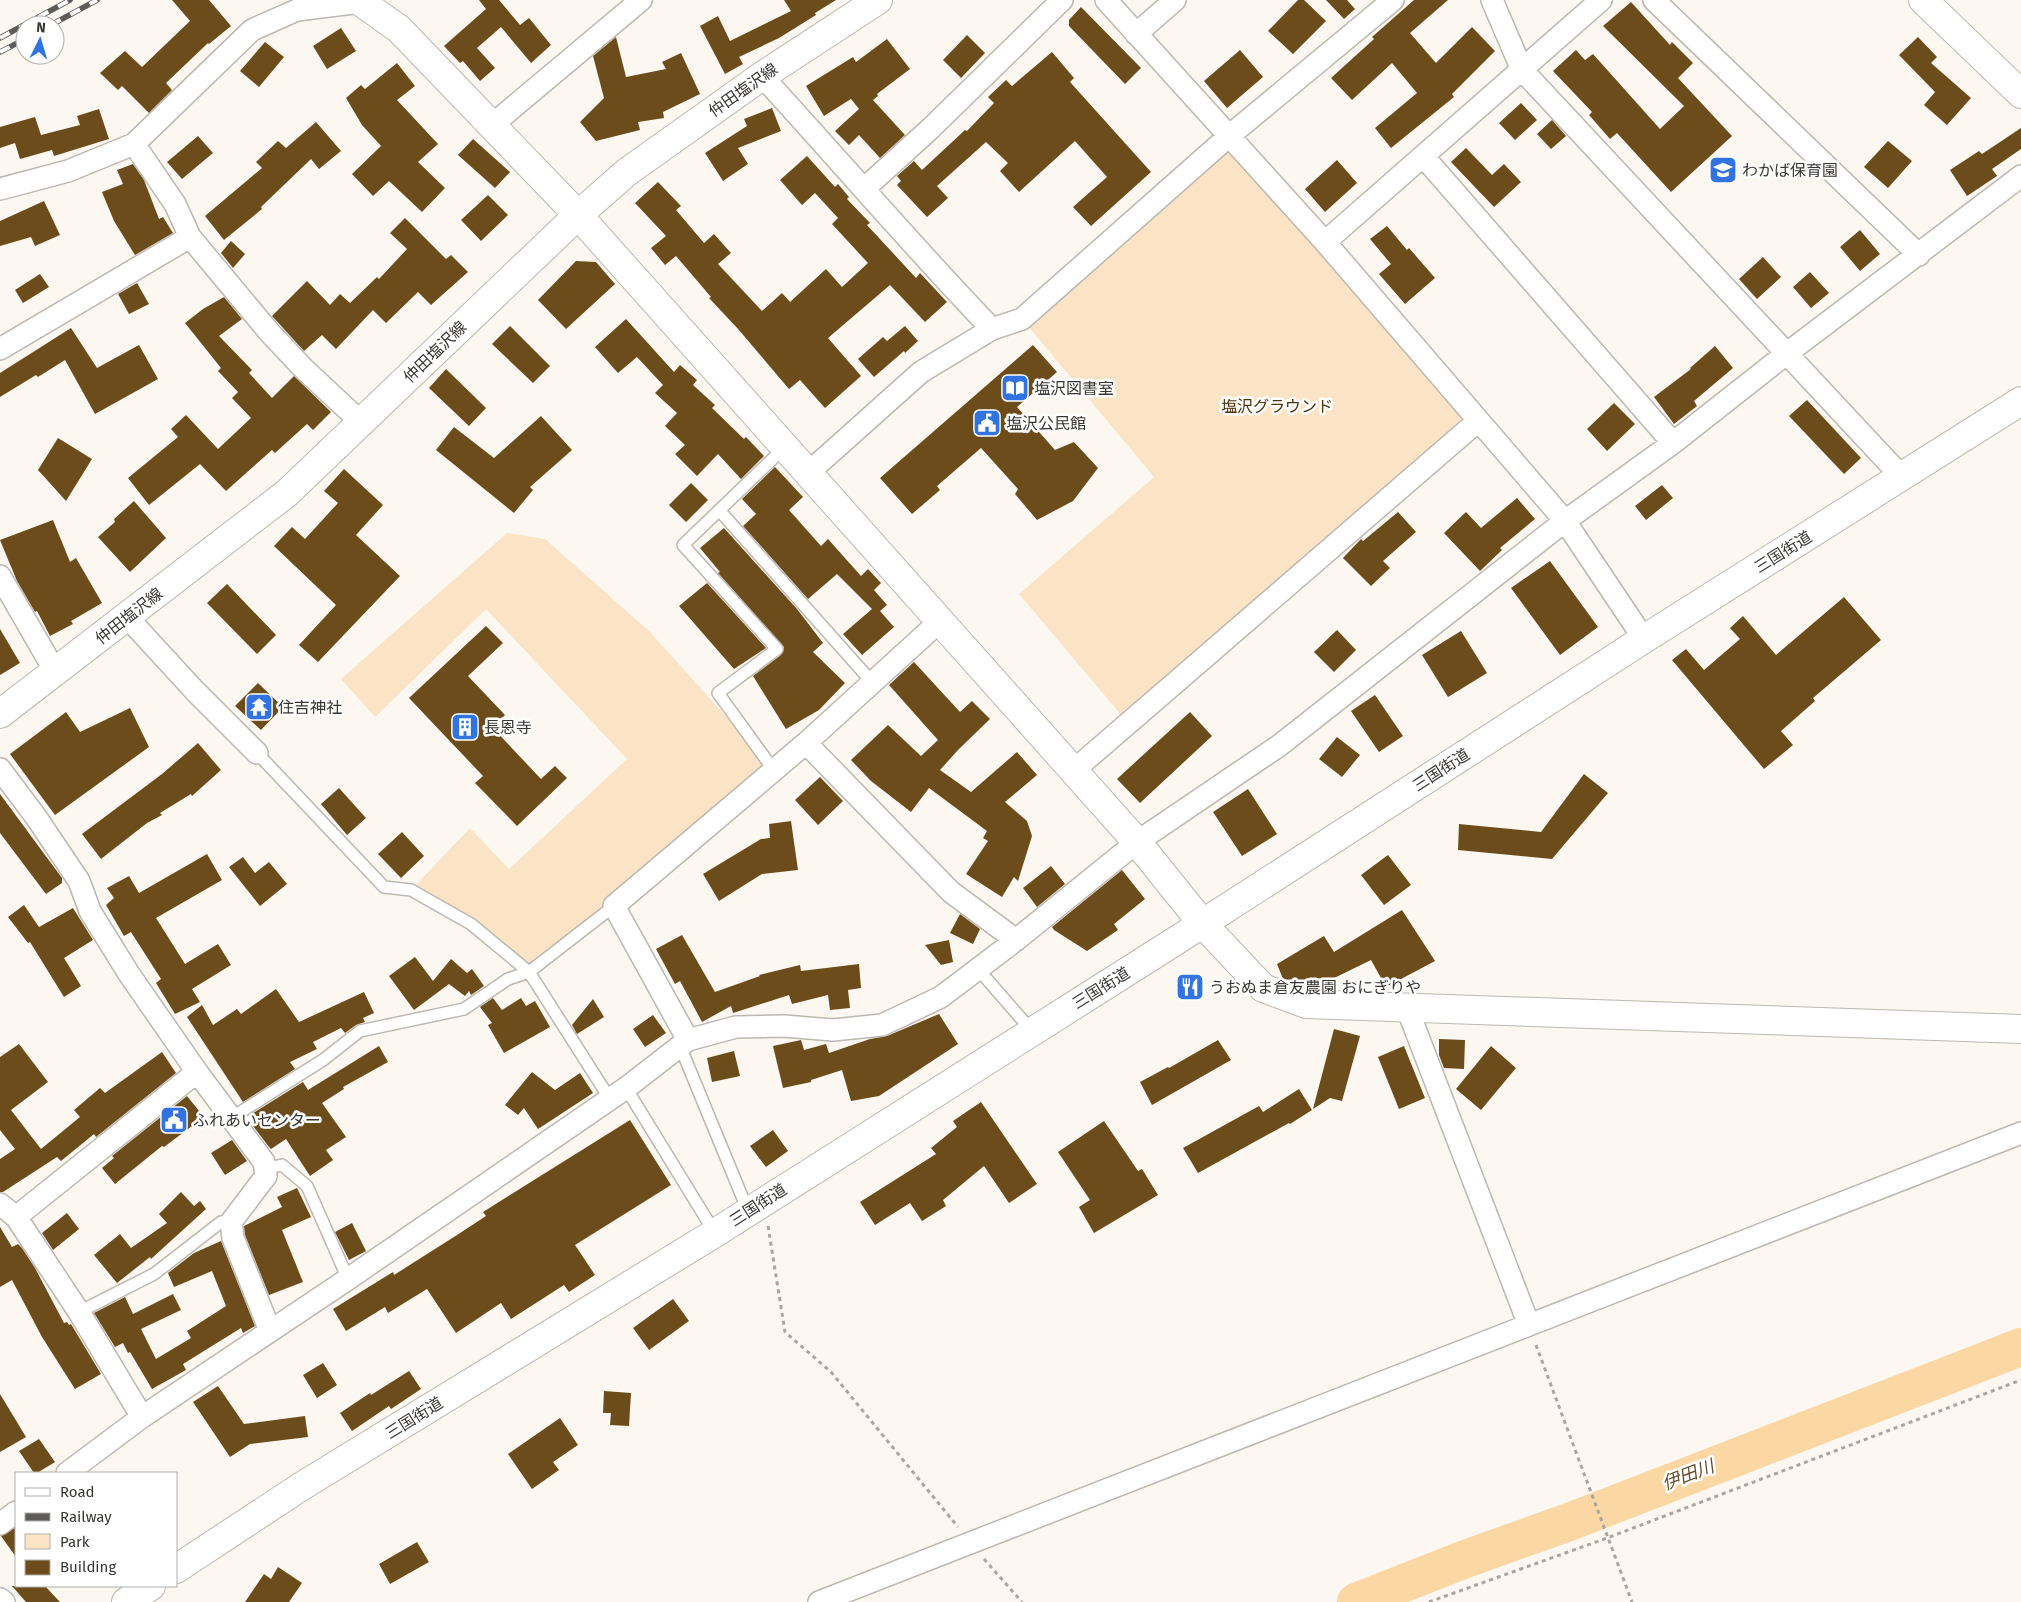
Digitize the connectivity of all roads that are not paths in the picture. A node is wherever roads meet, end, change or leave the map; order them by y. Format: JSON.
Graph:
{"nodes":[{"id":1,"x":641,"y":0,"type":"edge"},
{"id":2,"x":1062,"y":0,"type":"edge"},
{"id":3,"x":1106,"y":0,"type":"edge"},
{"id":4,"x":1175,"y":0,"type":"edge"},
{"id":5,"x":1393,"y":0,"type":"edge"},
{"id":6,"x":1492,"y":0,"type":"edge"},
{"id":7,"x":1602,"y":0,"type":"edge"},
{"id":8,"x":1654,"y":0,"type":"edge"},
{"id":9,"x":1923,"y":0,"type":"edge"},
{"id":10,"x":362,"y":1,"type":"edge"},
{"id":11,"x":872,"y":2,"type":"edge"},
{"id":12,"x":1136,"y":34,"type":"junction"},
{"id":13,"x":1522,"y":70,"type":"junction"},
{"id":14,"x":762,"y":76,"type":"junction"},
{"id":15,"x":2021,"y":94,"type":"edge"},
{"id":16,"x":492,"y":125,"type":"junction"},
{"id":17,"x":1229,"y":136,"type":"junction"},
{"id":18,"x":134,"y":144,"type":"junction"},
{"id":19,"x":1423,"y":156,"type":"junction"},
{"id":20,"x":2021,"y":176,"type":"edge"},
{"id":21,"x":865,"y":188,"type":"junction"},
{"id":22,"x":0,"y":189,"type":"edge"},
{"id":23,"x":578,"y":215,"type":"junction"},
{"id":24,"x":190,"y":237,"type":"junction"},
{"id":25,"x":1325,"y":242,"type":"junction"},
{"id":26,"x":1919,"y":255,"type":"junction"},
{"id":27,"x":992,"y":330,"type":"junction"},
{"id":28,"x":0,"y":349,"type":"edge"},
{"id":29,"x":1786,"y":354,"type":"junction"},
{"id":30,"x":2021,"y":401,"type":"edge"},
{"id":31,"x":1478,"y":421,"type":"junction"},
{"id":32,"x":362,"y":422,"type":"junction"},
{"id":33,"x":1673,"y":443,"type":"junction"},
{"id":34,"x":785,"y":447,"type":"junction"},
{"id":35,"x":808,"y":473,"type":"junction"},
{"id":36,"x":1902,"y":476,"type":"junction"},
{"id":37,"x":718,"y":510,"type":"junction"},
{"id":38,"x":1565,"y":521,"type":"junction"},
{"id":39,"x":0,"y":576,"type":"edge"},
{"id":40,"x":127,"y":617,"type":"junction"},
{"id":41,"x":940,"y":621,"type":"junction"},
{"id":42,"x":1644,"y":639,"type":"junction"},
{"id":43,"x":56,"y":673,"type":"junction"},
{"id":44,"x":872,"y":682,"type":"junction"},
{"id":45,"x":0,"y":714,"type":"edge"},
{"id":46,"x":806,"y":743,"type":"junction"},
{"id":47,"x":257,"y":753,"type":"joint"},
{"id":48,"x":0,"y":769,"type":"edge"},
{"id":49,"x":774,"y":769,"type":"junction"},
{"id":50,"x":1072,"y":771,"type":"junction"},
{"id":51,"x":1137,"y":842,"type":"junction"},
{"id":52,"x":614,"y":906,"type":"junction"},
{"id":53,"x":1202,"y":923,"type":"junction"},
{"id":54,"x":1016,"y":940,"type":"junction"},
{"id":55,"x":978,"y":969,"type":"junction"},
{"id":56,"x":529,"y":972,"type":"junction"},
{"id":57,"x":1407,"y":1008,"type":"junction"},
{"id":58,"x":2021,"y":1029,"type":"edge"},
{"id":59,"x":1032,"y":1031,"type":"junction"},
{"id":60,"x":684,"y":1043,"type":"junction"},
{"id":61,"x":197,"y":1072,"type":"junction"},
{"id":62,"x":618,"y":1094,"type":"junction"},
{"id":63,"x":230,"y":1118,"type":"junction"},
{"id":64,"x":2021,"y":1133,"type":"edge"},
{"id":65,"x":264,"y":1169,"type":"junction"},
{"id":66,"x":756,"y":1206,"type":"junction"},
{"id":67,"x":8,"y":1211,"type":"edge"},
{"id":68,"x":231,"y":1222,"type":"junction"},
{"id":69,"x":715,"y":1233,"type":"junction"},
{"id":70,"x":348,"y":1279,"type":"junction"},
{"id":71,"x":79,"y":1312,"type":"junction"},
{"id":72,"x":1529,"y":1325,"type":"junction"},
{"id":73,"x":270,"y":1331,"type":"junction"},
{"id":74,"x":142,"y":1417,"type":"junction"},
{"id":75,"x":68,"y":1472,"type":"edge"},
{"id":76,"x":15,"y":1513,"type":"edge"},
{"id":77,"x":0,"y":1524,"type":"edge"},
{"id":78,"x":178,"y":1568,"type":"edge"},
{"id":79,"x":149,"y":1587,"type":"edge"},
{"id":80,"x":0,"y":1599,"type":"edge"},
{"id":81,"x":4,"y":1602,"type":"edge"},
{"id":82,"x":126,"y":1602,"type":"edge"},
{"id":83,"x":819,"y":1602,"type":"edge"}],
"edges":[{"from":1,"to":16,"type":"street"},
{"from":2,"to":21,"type":"street"},
{"from":3,"to":12,"type":"street"},
{"from":4,"to":12,"type":"street"},
{"from":5,"to":17,"type":"street"},
{"from":6,"to":13,"type":"street"},
{"from":7,"to":13,"type":"street"},
{"from":8,"to":26,"type":"street"},
{"from":9,"to":15,"type":"main road"},
{"from":10,"to":16,"type":"main road"},
{"from":10,"to":18,"type":"street"},
{"from":11,"to":14,"type":"main road","name":"仲田塩沢線"},
{"from":12,"to":17,"type":"street"},
{"from":13,"to":19,"type":"street"},
{"from":13,"to":29,"type":"street"},
{"from":14,"to":21,"type":"street"},
{"from":14,"to":23,"type":"main road","name":"仲田塩沢線"},
{"from":16,"to":23,"type":"main road"},
{"from":17,"to":25,"type":"street"},
{"from":17,"to":27,"type":"street"},
{"from":18,"to":22,"type":"street"},
{"from":18,"to":24,"type":"street"},
{"from":19,"to":25,"type":"street"},
{"from":19,"to":33,"type":"street"},
{"from":20,"to":26,"type":"street"},
{"from":21,"to":27,"type":"street"},
{"from":23,"to":32,"type":"main road","name":"仲田塩沢線"},
{"from":23,"to":34,"type":"main road"},
{"from":24,"to":28,"type":"street"},
{"from":24,"to":32,"type":"street"},
{"from":25,"to":31,"type":"street"},
{"from":26,"to":29,"type":"street"},
{"from":27,"to":35,"type":"street"},
{"from":29,"to":33,"type":"street"},
{"from":29,"to":36,"type":"street"},
{"from":30,"to":36,"type":"main road","name":"三国街道"},
{"from":31,"to":38,"type":"street"},
{"from":31,"to":50,"type":"street"},
{"from":32,"to":40,"type":"main road","name":"仲田塩沢線"},
{"from":33,"to":38,"type":"street"},
{"from":34,"to":35,"type":"main road"},
{"from":34,"to":37,"type":"lane"},
{"from":35,"to":41,"type":"main road"},
{"from":36,"to":42,"type":"main road","name":"三国街道"},
{"from":37,"to":44,"type":"lane"},
{"from":37,"to":49,"type":"lane"},
{"from":38,"to":42,"type":"street"},
{"from":38,"to":51,"type":"street"},
{"from":39,"to":43,"type":"street"},
{"from":40,"to":43,"type":"main road","name":"仲田塩沢線"},
{"from":40,"to":47,"type":"street"},
{"from":41,"to":44,"type":"street"},
{"from":41,"to":50,"type":"main road"},
{"from":42,"to":53,"type":"main road","name":"三国街道"},
{"from":43,"to":45,"type":"main road","name":"仲田塩沢線"},
{"from":44,"to":46,"type":"street"},
{"from":46,"to":49,"type":"street"},
{"from":46,"to":54,"type":"street"},
{"from":47,"to":56,"type":"lane"},
{"from":48,"to":61,"type":"street"},
{"from":49,"to":52,"type":"street"},
{"from":50,"to":51,"type":"main road"},
{"from":51,"to":53,"type":"main road"},
{"from":51,"to":54,"type":"street"},
{"from":52,"to":56,"type":"lane"},
{"from":52,"to":60,"type":"street"},
{"from":53,"to":57,"type":"main road"},
{"from":53,"to":59,"type":"main road","name":"三国街道"},
{"from":54,"to":55,"type":"street"},
{"from":55,"to":59,"type":"lane"},
{"from":55,"to":60,"type":"street"},
{"from":56,"to":62,"type":"lane"},
{"from":56,"to":63,"type":"lane"},
{"from":57,"to":58,"type":"main road"},
{"from":57,"to":72,"type":"street"},
{"from":59,"to":66,"type":"main road","name":"三国街道"},
{"from":60,"to":62,"type":"street"},
{"from":60,"to":66,"type":"lane"},
{"from":61,"to":63,"type":"street"},
{"from":61,"to":67,"type":"street"},
{"from":62,"to":69,"type":"lane"},
{"from":62,"to":70,"type":"street"},
{"from":63,"to":65,"type":"street"},
{"from":64,"to":72,"type":"street"},
{"from":65,"to":68,"type":"street"},
{"from":65,"to":70,"type":"lane"},
{"from":66,"to":69,"type":"main road","name":"三国街道"},
{"from":67,"to":71,"type":"street"},
{"from":68,"to":71,"type":"lane"},
{"from":68,"to":73,"type":"street"},
{"from":69,"to":78,"type":"main road","name":"三国街道"},
{"from":70,"to":73,"type":"street"},
{"from":71,"to":74,"type":"street"},
{"from":72,"to":83,"type":"street"},
{"from":73,"to":74,"type":"street"},
{"from":74,"to":75,"type":"street"},
{"from":76,"to":77,"type":"street"},
{"from":79,"to":82,"type":"main road"},
{"from":80,"to":81,"type":"street"}]}
